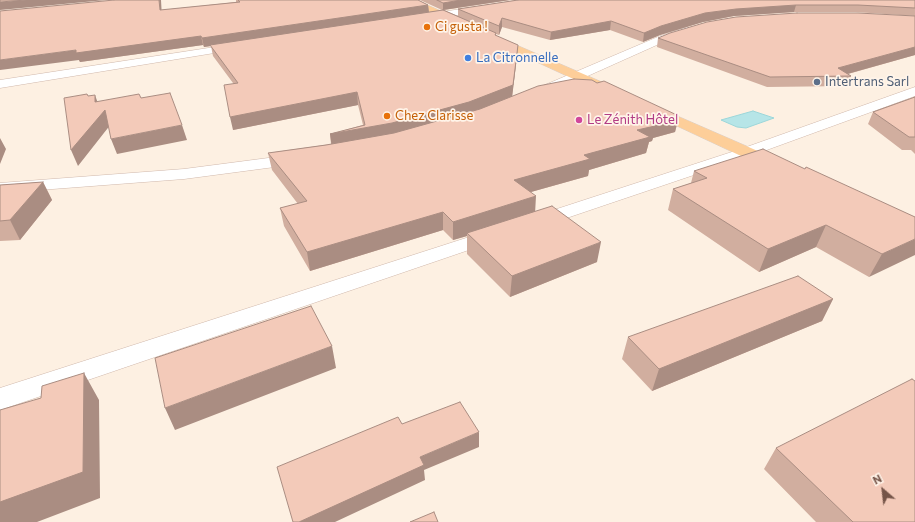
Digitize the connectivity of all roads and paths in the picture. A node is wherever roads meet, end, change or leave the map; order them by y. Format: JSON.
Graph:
{"nodes":[{"id":1,"x":409,"y":0,"type":"edge"},
{"id":2,"x":537,"y":0,"type":"edge"},
{"id":3,"x":442,"y":15,"type":"junction"},
{"id":4,"x":410,"y":20,"type":"edge"},
{"id":5,"x":703,"y":26,"type":"edge"},
{"id":6,"x":252,"y":44,"type":"edge"},
{"id":7,"x":576,"y":75,"type":"junction"},
{"id":8,"x":0,"y":84,"type":"edge"},
{"id":9,"x":915,"y":92,"type":"edge"},
{"id":10,"x":528,"y":97,"type":"edge"},
{"id":11,"x":626,"y":98,"type":"edge"},
{"id":12,"x":640,"y":104,"type":"edge"},
{"id":13,"x":747,"y":152,"type":"junction"},
{"id":14,"x":313,"y":157,"type":"edge"},
{"id":15,"x":789,"y":171,"type":"edge"},
{"id":16,"x":0,"y":188,"type":"edge"},
{"id":17,"x":0,"y":399,"type":"edge"}],
"edges":[{"from":1,"to":3,"type":"main road"},
{"from":2,"to":3,"type":"street"},
{"from":3,"to":4,"type":"street"},
{"from":3,"to":7,"type":"main road"},
{"from":5,"to":7,"type":"street"},
{"from":6,"to":8,"type":"street"},
{"from":7,"to":10,"type":"street"},
{"from":7,"to":11,"type":"main road"},
{"from":9,"to":13,"type":"street"},
{"from":12,"to":13,"type":"main road"},
{"from":13,"to":15,"type":"main road"},
{"from":13,"to":17,"type":"street"},
{"from":14,"to":16,"type":"street"}]}
